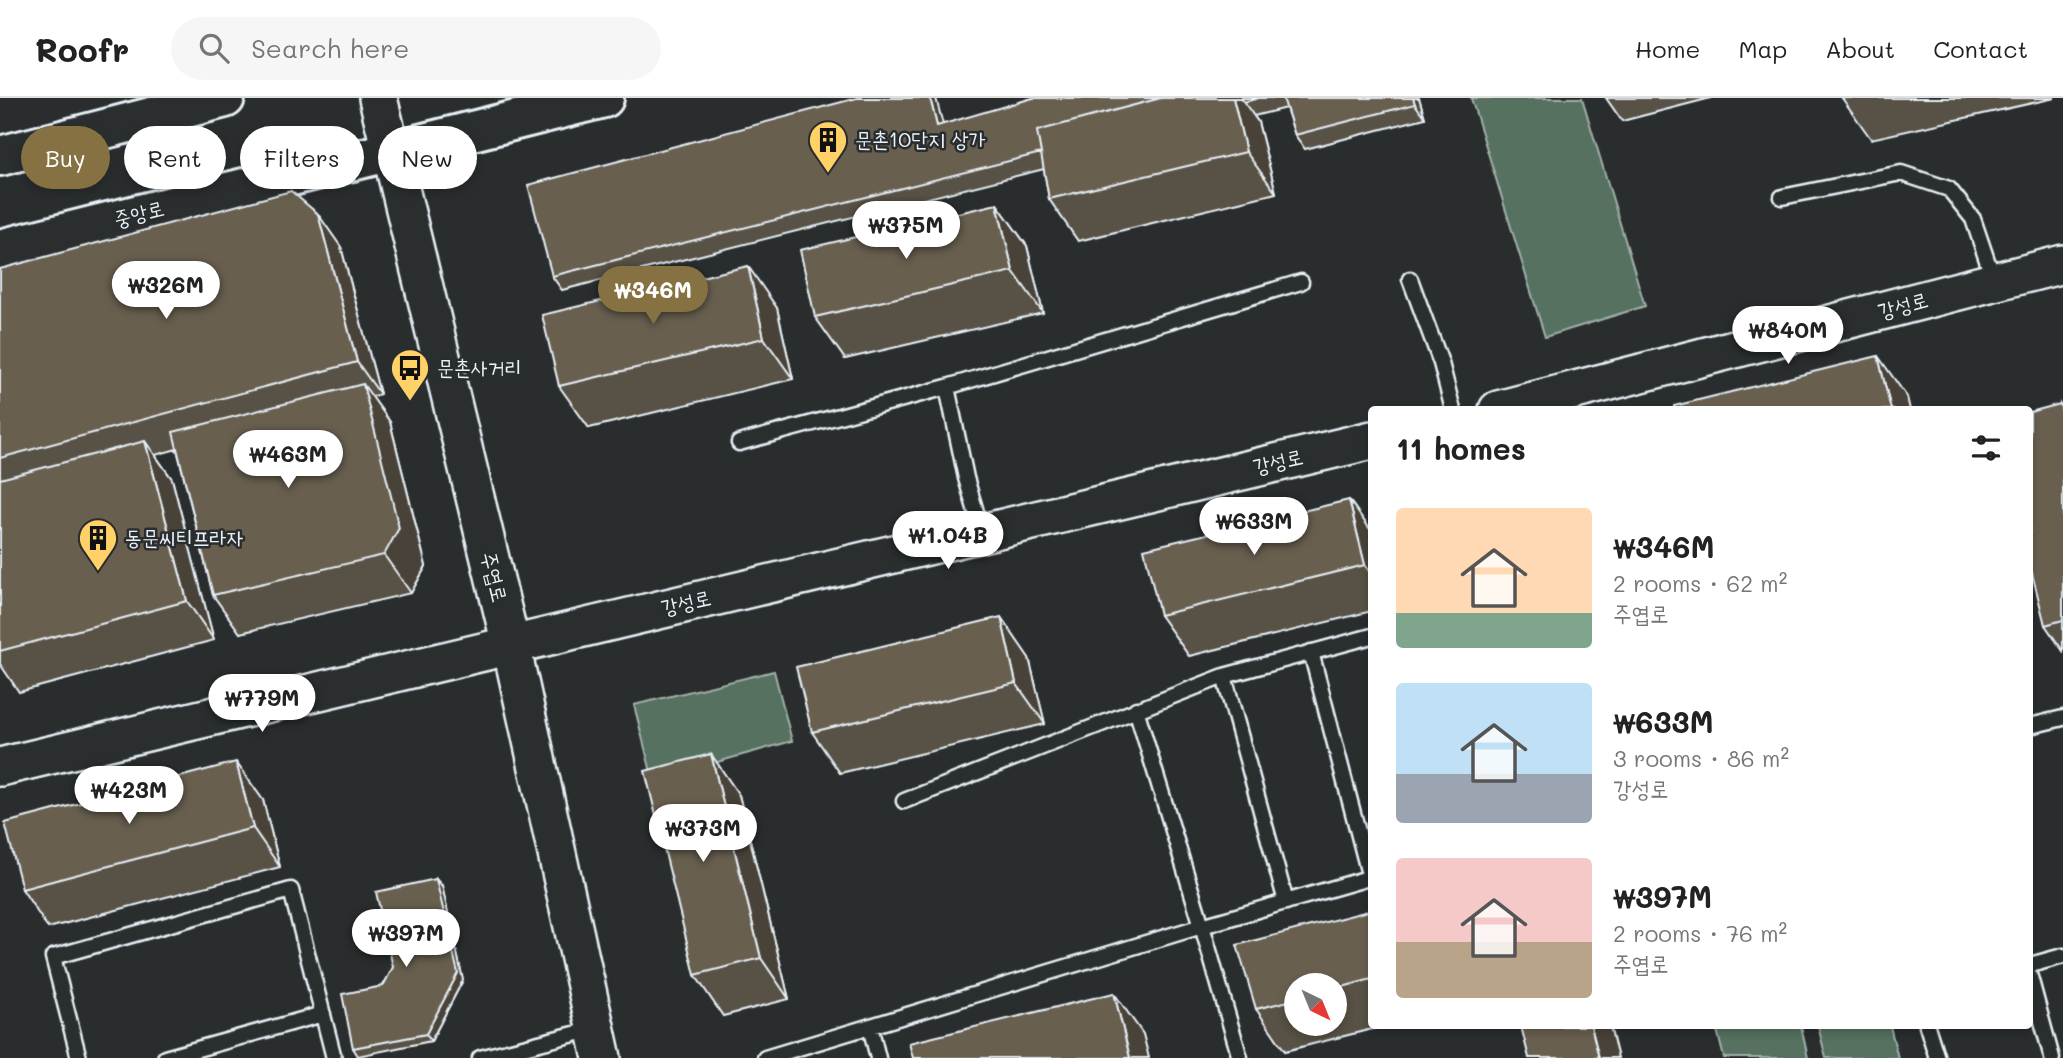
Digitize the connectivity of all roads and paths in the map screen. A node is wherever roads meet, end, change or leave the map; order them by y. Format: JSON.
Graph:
{"nodes":[{"id":1,"x":225,"y":98,"type":"edge"},
{"id":2,"x":378,"y":98,"type":"edge"},
{"id":3,"x":604,"y":98,"type":"edge"},
{"id":4,"x":386,"y":126,"type":"edge"},
{"id":5,"x":477,"y":131,"type":"edge"},
{"id":6,"x":0,"y":156,"type":"edge"},
{"id":7,"x":378,"y":156,"type":"edge"},
{"id":8,"x":402,"y":189,"type":"edge"},
{"id":9,"x":1782,"y":197,"type":"dead end"},
{"id":10,"x":0,"y":249,"type":"edge"},
{"id":11,"x":2063,"y":264,"type":"edge"},
{"id":12,"x":1410,"y":279,"type":"dead end"},
{"id":13,"x":1301,"y":282,"type":"dead end"},
{"id":14,"x":1994,"y":282,"type":"junction"},
{"id":15,"x":947,"y":387,"type":"junction"},
{"id":16,"x":1452,"y":406,"type":"edge"},
{"id":17,"x":1514,"y":406,"type":"edge"},
{"id":18,"x":1368,"y":441,"type":"edge"},
{"id":19,"x":739,"y":443,"type":"dead end"},
{"id":20,"x":982,"y":533,"type":"junction"},
{"id":21,"x":1368,"y":637,"type":"edge"},
{"id":22,"x":511,"y":645,"type":"junction"},
{"id":23,"x":1311,"y":652,"type":"junction"},
{"id":24,"x":1224,"y":676,"type":"junction"},
{"id":25,"x":1136,"y":709,"type":"junction"},
{"id":26,"x":2063,"y":718,"type":"edge"},
{"id":27,"x":2033,"y":725,"type":"edge"},
{"id":28,"x":0,"y":768,"type":"edge"},
{"id":29,"x":905,"y":801,"type":"dead end"},
{"id":30,"x":1368,"y":867,"type":"edge"},
{"id":31,"x":1368,"y":879,"type":"edge"},
{"id":32,"x":1286,"y":902,"type":"junction"},
{"id":33,"x":1202,"y":926,"type":"junction"},
{"id":34,"x":2063,"y":956,"type":"edge"},
{"id":35,"x":2033,"y":964,"type":"edge"},
{"id":36,"x":2033,"y":988,"type":"edge"},
{"id":37,"x":323,"y":1014,"type":"junction"},
{"id":38,"x":870,"y":1026,"type":"junction"},
{"id":39,"x":1928,"y":1029,"type":"edge"},
{"id":40,"x":598,"y":1043,"type":"edge"},
{"id":41,"x":79,"y":1058,"type":"edge"},
{"id":42,"x":165,"y":1058,"type":"edge"},
{"id":43,"x":334,"y":1058,"type":"edge"},
{"id":44,"x":480,"y":1058,"type":"edge"},
{"id":45,"x":765,"y":1058,"type":"edge"},
{"id":46,"x":878,"y":1058,"type":"edge"},
{"id":47,"x":1240,"y":1058,"type":"edge"},
{"id":48,"x":1937,"y":1058,"type":"edge"},
{"id":49,"x":2052,"y":1058,"type":"edge"}],
"edges":[{"from":1,"to":6,"type":"main road"},
{"from":2,"to":4,"type":"street","name":"주엽로"},
{"from":3,"to":5,"type":"main road","name":"중앙로"},
{"from":7,"to":10,"type":"main road","name":"중앙로"},
{"from":8,"to":22,"type":"street","name":"주엽로"},
{"from":9,"to":14,"type":"lane"},
{"from":11,"to":14,"type":"street","name":"강성로"},
{"from":12,"to":16,"type":"lane"},
{"from":13,"to":15,"type":"lane"},
{"from":14,"to":17,"type":"street","name":"강성로"},
{"from":15,"to":19,"type":"lane"},
{"from":15,"to":20,"type":"lane"},
{"from":18,"to":20,"type":"street","name":"강성로"},
{"from":20,"to":22,"type":"street","name":"강성로"},
{"from":21,"to":23,"type":"lane"},
{"from":22,"to":28,"type":"street","name":"강성로"},
{"from":22,"to":40,"type":"street","name":"주엽로"},
{"from":23,"to":24,"type":"lane"},
{"from":23,"to":30,"type":"lane"},
{"from":24,"to":25,"type":"lane"},
{"from":24,"to":32,"type":"lane"},
{"from":25,"to":29,"type":"lane"},
{"from":25,"to":33,"type":"lane"},
{"from":26,"to":27,"type":"lane"},
{"from":31,"to":32,"type":"lane"},
{"from":32,"to":33,"type":"lane"},
{"from":33,"to":38,"type":"lane"},
{"from":33,"to":47,"type":"lane"},
{"from":34,"to":35,"type":"lane"},
{"from":36,"to":49,"type":"lane"},
{"from":37,"to":41,"type":"lane"},
{"from":37,"to":42,"type":"lane"},
{"from":37,"to":43,"type":"lane"},
{"from":38,"to":45,"type":"lane"},
{"from":38,"to":46,"type":"lane"},
{"from":39,"to":48,"type":"lane"},
{"from":40,"to":44,"type":"lane"}]}
